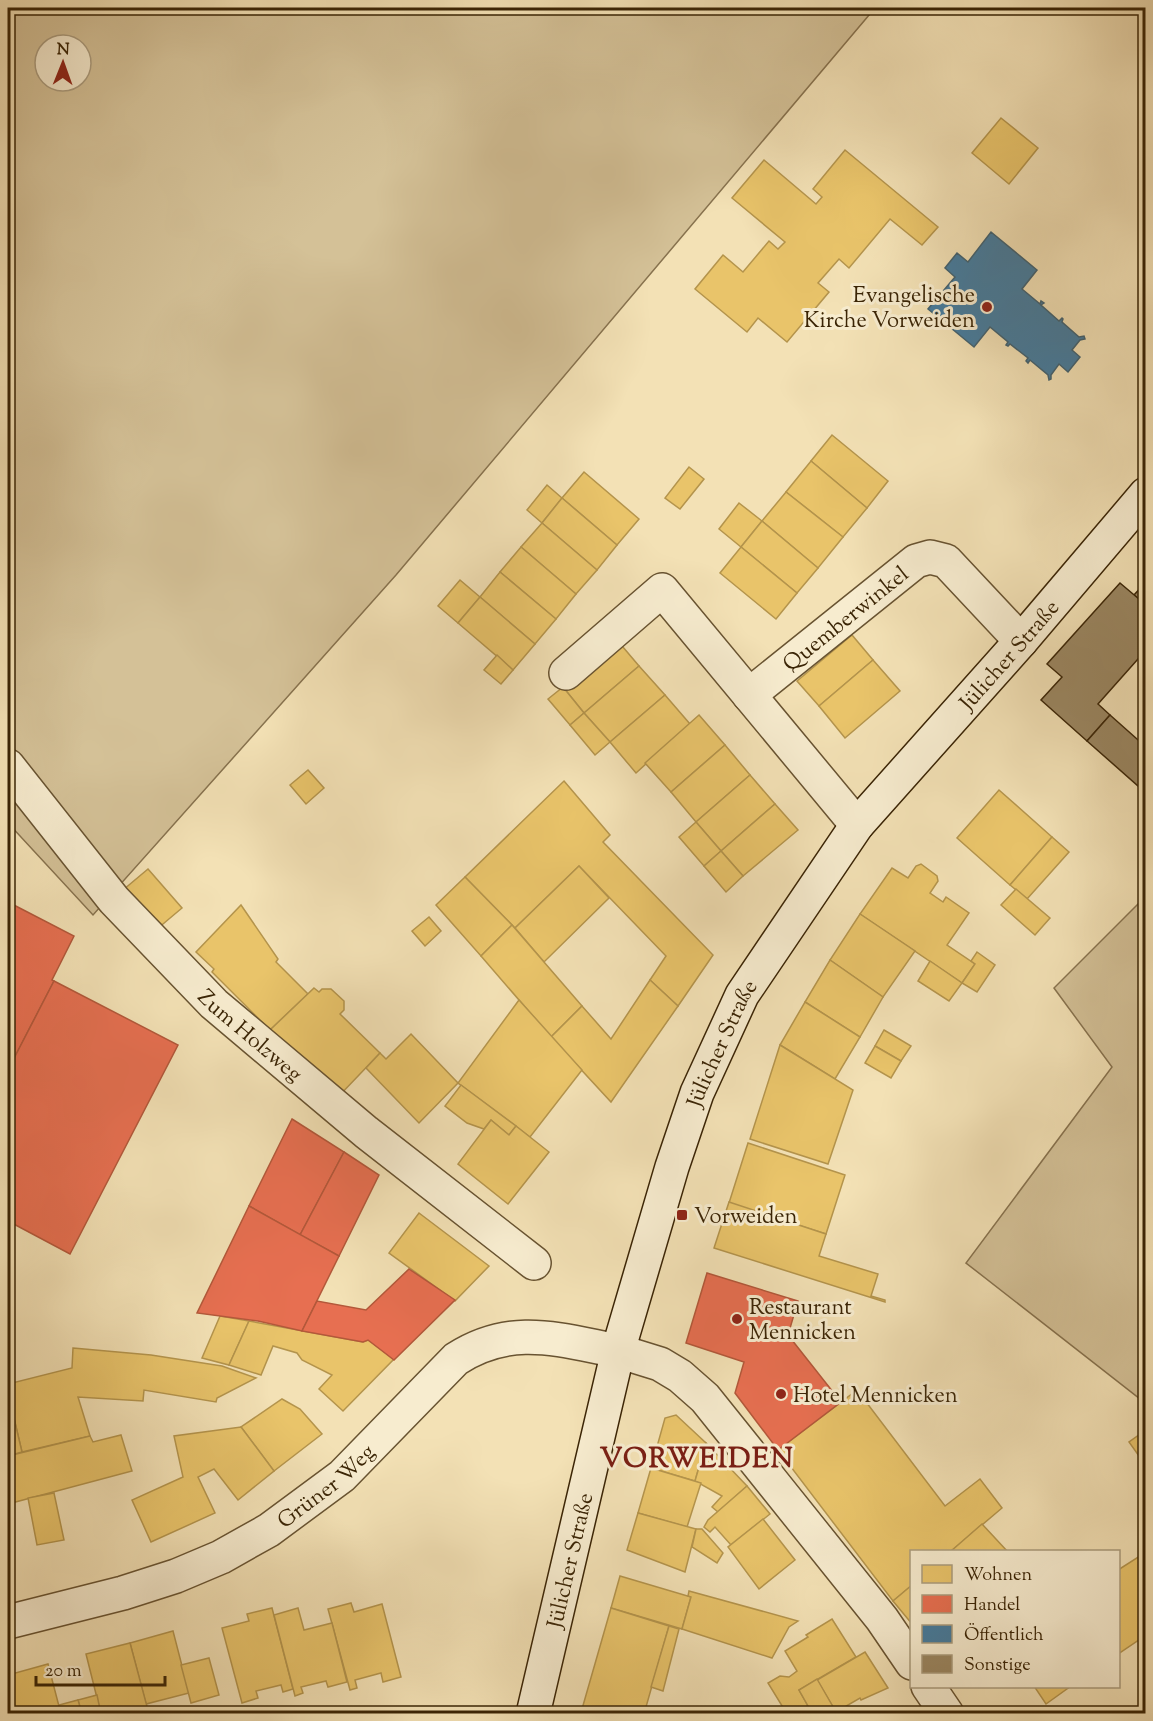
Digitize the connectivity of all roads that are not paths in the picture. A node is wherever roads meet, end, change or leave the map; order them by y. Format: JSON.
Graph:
{"nodes":[{"id":1,"x":1146,"y":494,"type":"edge"},
{"id":2,"x":1021,"y":641,"type":"junction"},
{"id":3,"x":566,"y":673,"type":"dead end"},
{"id":4,"x":749,"y":695,"type":"junction"},
{"id":5,"x":8,"y":766,"type":"edge"},
{"id":6,"x":857,"y":825,"type":"junction"},
{"id":7,"x":534,"y":1263,"type":"dead end"},
{"id":8,"x":618,"y":1351,"type":"junction"},
{"id":9,"x":8,"y":1622,"type":"edge"},
{"id":10,"x":910,"y":1660,"type":"edge"},
{"id":11,"x":929,"y":1688,"type":"edge"},
{"id":12,"x":534,"y":1713,"type":"edge"},
{"id":13,"x":947,"y":1713,"type":"edge"}],
"edges":[{"from":1,"to":2,"type":"street","name":"Jülicher Straße"},
{"from":2,"to":4,"type":"street","name":"Quemberwinkel"},
{"from":2,"to":6,"type":"street","name":"Jülicher Straße"},
{"from":3,"to":4,"type":"street"},
{"from":4,"to":6,"type":"street"},
{"from":5,"to":7,"type":"street","name":"Zum Holzweg"},
{"from":6,"to":8,"type":"street","name":"Jülicher Straße"},
{"from":8,"to":9,"type":"street","name":"Grüner Weg"},
{"from":8,"to":10,"type":"street","name":"Grüner Weg"},
{"from":8,"to":12,"type":"street","name":"Jülicher Straße"},
{"from":11,"to":13,"type":"street"}]}
